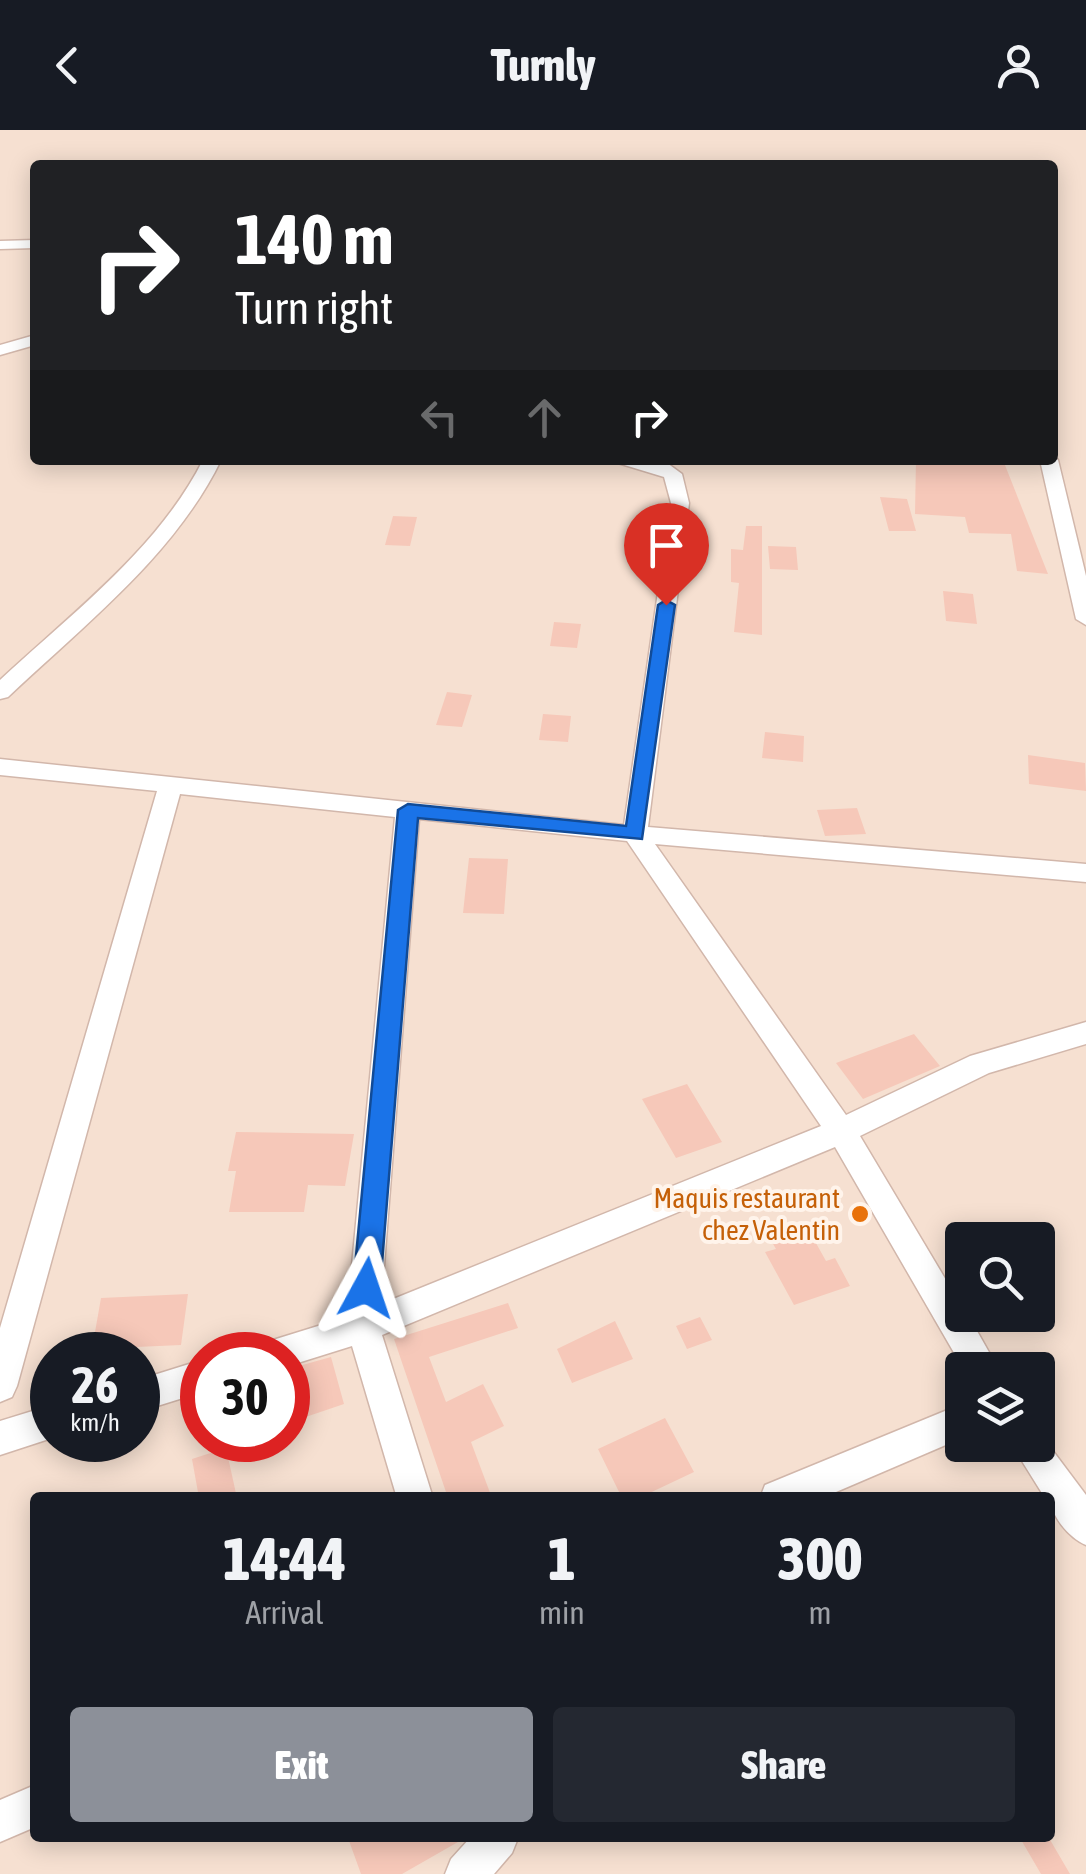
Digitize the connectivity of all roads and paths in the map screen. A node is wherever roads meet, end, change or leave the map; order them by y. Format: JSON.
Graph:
{"nodes":[{"id":1,"x":30,"y":244,"type":"edge"},
{"id":2,"x":0,"y":245,"type":"edge"},
{"id":3,"x":30,"y":341,"type":"edge"},
{"id":4,"x":0,"y":350,"type":"edge"},
{"id":5,"x":209,"y":465,"type":"edge"},
{"id":6,"x":648,"y":465,"type":"edge"},
{"id":7,"x":1050,"y":465,"type":"edge"},
{"id":8,"x":1086,"y":619,"type":"edge"},
{"id":9,"x":0,"y":692,"type":"edge"},
{"id":10,"x":0,"y":767,"type":"edge"},
{"id":11,"x":171,"y":784,"type":"junction"},
{"id":12,"x":408,"y":810,"type":"junction"},
{"id":13,"x":635,"y":834,"type":"junction"},
{"id":14,"x":1086,"y":873,"type":"edge"},
{"id":15,"x":1086,"y":1033,"type":"edge"},
{"id":16,"x":841,"y":1131,"type":"junction"},
{"id":17,"x":363,"y":1327,"type":"junction"},
{"id":18,"x":310,"y":1343,"type":"edge"},
{"id":19,"x":971,"y":1352,"type":"edge"},
{"id":20,"x":0,"y":1386,"type":"edge"},
{"id":21,"x":945,"y":1428,"type":"edge"},
{"id":22,"x":30,"y":1429,"type":"edge"},
{"id":23,"x":0,"y":1438,"type":"edge"},
{"id":24,"x":1042,"y":1462,"type":"edge"},
{"id":25,"x":413,"y":1492,"type":"edge"},
{"id":26,"x":792,"y":1492,"type":"edge"},
{"id":27,"x":1086,"y":1527,"type":"edge"},
{"id":28,"x":30,"y":1808,"type":"edge"},
{"id":29,"x":0,"y":1821,"type":"edge"},
{"id":30,"x":494,"y":1842,"type":"edge"},
{"id":31,"x":466,"y":1874,"type":"edge"}],
"edges":[{"from":1,"to":2,"type":"street"},
{"from":3,"to":4,"type":"street"},
{"from":5,"to":9,"type":"street"},
{"from":6,"to":13,"type":"street"},
{"from":7,"to":8,"type":"street"},
{"from":10,"to":11,"type":"street"},
{"from":11,"to":12,"type":"street"},
{"from":11,"to":20,"type":"street"},
{"from":12,"to":13,"type":"street"},
{"from":12,"to":17,"type":"street"},
{"from":13,"to":14,"type":"street"},
{"from":13,"to":16,"type":"street"},
{"from":15,"to":16,"type":"street"},
{"from":16,"to":17,"type":"street"},
{"from":16,"to":19,"type":"street"},
{"from":17,"to":18,"type":"street"},
{"from":17,"to":25,"type":"street"},
{"from":21,"to":26,"type":"street"},
{"from":22,"to":23,"type":"street"},
{"from":24,"to":27,"type":"street"},
{"from":28,"to":29,"type":"street"},
{"from":30,"to":31,"type":"street"}]}
